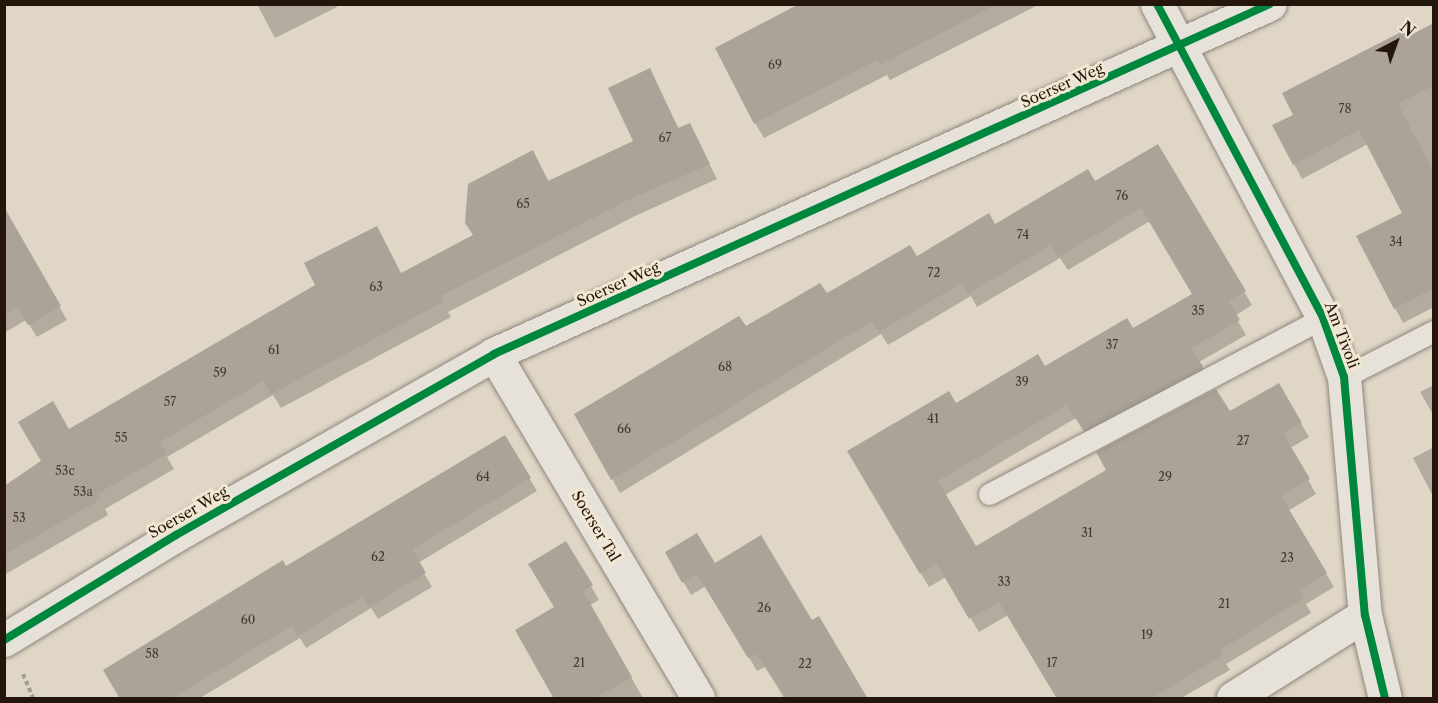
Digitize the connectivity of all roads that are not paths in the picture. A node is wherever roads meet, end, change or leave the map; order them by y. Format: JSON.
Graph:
{"nodes":[{"id":1,"x":1157,"y":4,"type":"edge"},
{"id":2,"x":1270,"y":4,"type":"edge"},
{"id":3,"x":1180,"y":47,"type":"junction"},
{"id":4,"x":1323,"y":318,"type":"junction"},
{"id":5,"x":1434,"y":331,"type":"edge"},
{"id":6,"x":494,"y":354,"type":"junction"},
{"id":7,"x":1344,"y":377,"type":"junction"},
{"id":8,"x":989,"y":494,"type":"dead end"},
{"id":9,"x":1365,"y":615,"type":"junction"},
{"id":10,"x":4,"y":640,"type":"edge"},
{"id":11,"x":698,"y":699,"type":"edge"},
{"id":12,"x":1233,"y":699,"type":"edge"},
{"id":13,"x":1385,"y":699,"type":"edge"}],
"edges":[{"from":1,"to":3,"type":"street","name":"Am Tivoli"},
{"from":2,"to":3,"type":"street","name":"Soerser Weg"},
{"from":3,"to":4,"type":"street","name":"Am Tivoli"},
{"from":3,"to":6,"type":"street","name":"Soerser Weg"},
{"from":4,"to":7,"type":"street","name":"Am Tivoli"},
{"from":4,"to":8,"type":"lane","name":"Am Tivoli"},
{"from":5,"to":7,"type":"lane","name":"Am Tivoli"},
{"from":6,"to":10,"type":"street","name":"Soerser Weg"},
{"from":6,"to":11,"type":"street","name":"Soerser Tal"},
{"from":7,"to":9,"type":"street","name":"Am Tivoli"},
{"from":9,"to":12,"type":"street"},
{"from":9,"to":13,"type":"street","name":"Am Tivoli"}]}
